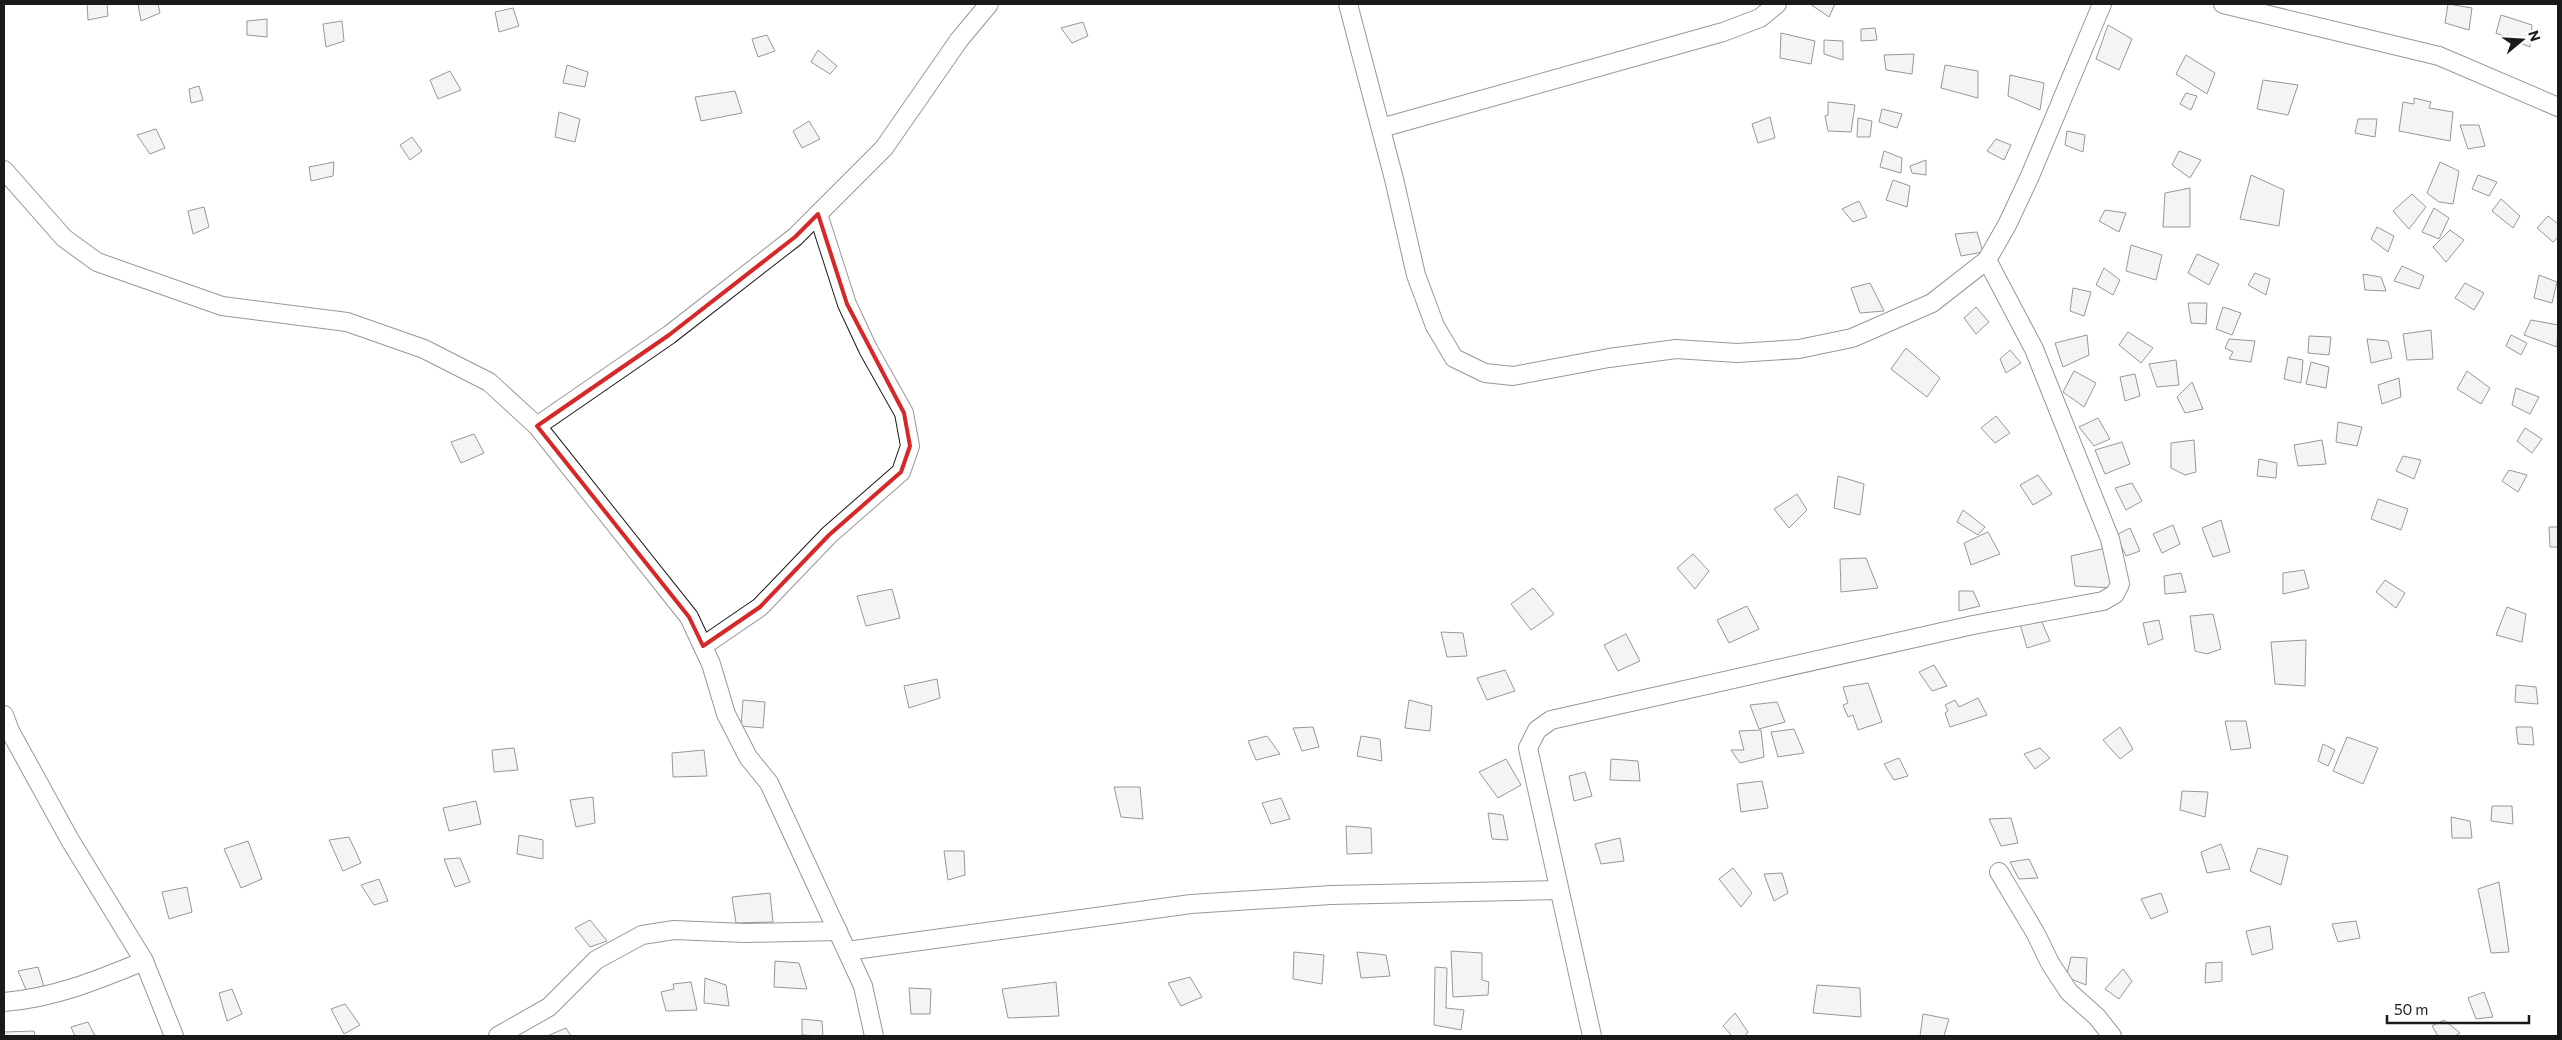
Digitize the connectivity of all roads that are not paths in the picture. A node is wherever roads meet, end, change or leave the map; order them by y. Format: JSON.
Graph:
{"nodes":[{"id":1,"x":989,"y":4,"type":"edge"},
{"id":2,"x":1348,"y":4,"type":"edge"},
{"id":3,"x":1777,"y":4,"type":"edge"},
{"id":4,"x":2102,"y":4,"type":"edge"},
{"id":5,"x":2224,"y":4,"type":"edge"},
{"id":6,"x":2558,"y":107,"type":"edge"},
{"id":7,"x":1381,"y":128,"type":"junction"},
{"id":8,"x":4,"y":170,"type":"edge"},
{"id":9,"x":818,"y":214,"type":"junction"},
{"id":10,"x":1987,"y":260,"type":"junction"},
{"id":11,"x":537,"y":426,"type":"junction"},
{"id":12,"x":703,"y":646,"type":"junction"},
{"id":13,"x":4,"y":714,"type":"edge"},
{"id":14,"x":7,"y":730,"type":"edge"},
{"id":15,"x":1999,"y":872,"type":"dead end"},
{"id":16,"x":1559,"y":890,"type":"junction"},
{"id":17,"x":838,"y":931,"type":"junction"},
{"id":18,"x":847,"y":951,"type":"junction"},
{"id":19,"x":144,"y":961,"type":"junction"},
{"id":20,"x":4,"y":1002,"type":"edge"},
{"id":21,"x":174,"y":1036,"type":"edge"},
{"id":22,"x":498,"y":1036,"type":"edge"},
{"id":23,"x":874,"y":1036,"type":"edge"},
{"id":24,"x":1592,"y":1036,"type":"edge"},
{"id":25,"x":2112,"y":1036,"type":"edge"}],
"edges":[{"from":1,"to":9,"type":"street"},
{"from":2,"to":7,"type":"street"},
{"from":3,"to":7,"type":"street"},
{"from":4,"to":10,"type":"street"},
{"from":5,"to":6,"type":"street"},
{"from":7,"to":10,"type":"street"},
{"from":8,"to":11,"type":"street"},
{"from":9,"to":11,"type":"street"},
{"from":9,"to":12,"type":"street"},
{"from":10,"to":16,"type":"street"},
{"from":11,"to":12,"type":"street"},
{"from":12,"to":17,"type":"street"},
{"from":13,"to":14,"type":"street"},
{"from":14,"to":19,"type":"street"},
{"from":15,"to":25,"type":"street"},
{"from":16,"to":18,"type":"street"},
{"from":16,"to":24,"type":"street"},
{"from":17,"to":18,"type":"street"},
{"from":17,"to":22,"type":"street"},
{"from":18,"to":23,"type":"street"},
{"from":19,"to":20,"type":"street"},
{"from":19,"to":21,"type":"street"}]}
